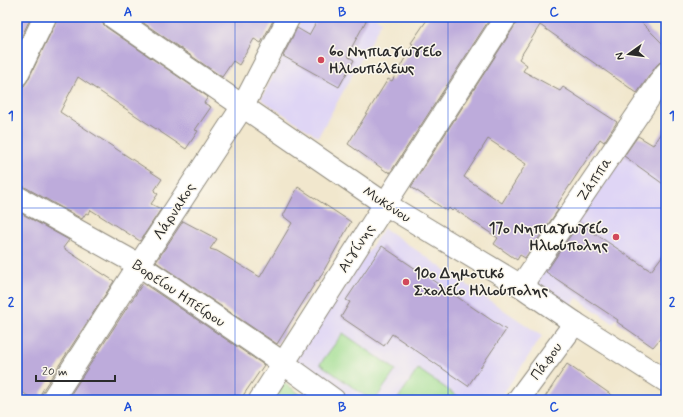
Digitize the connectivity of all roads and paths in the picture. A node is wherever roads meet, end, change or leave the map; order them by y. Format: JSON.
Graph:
{"nodes":[{"id":1,"x":45,"y":17,"type":"edge"},
{"id":2,"x":113,"y":17,"type":"edge"},
{"id":3,"x":289,"y":17,"type":"edge"},
{"id":4,"x":506,"y":17,"type":"edge"},
{"id":5,"x":666,"y":73,"type":"edge"},
{"id":6,"x":17,"y":75,"type":"edge"},
{"id":7,"x":244,"y":106,"type":"junction"},
{"id":8,"x":17,"y":197,"type":"edge"},
{"id":9,"x":385,"y":204,"type":"junction"},
{"id":10,"x":139,"y":265,"type":"junction"},
{"id":11,"x":522,"y":286,"type":"junction"},
{"id":12,"x":575,"y":323,"type":"junction"},
{"id":13,"x":283,"y":363,"type":"junction"},
{"id":14,"x":663,"y":374,"type":"edge"},
{"id":15,"x":52,"y":400,"type":"edge"},
{"id":16,"x":260,"y":400,"type":"edge"},
{"id":17,"x":334,"y":400,"type":"edge"},
{"id":18,"x":518,"y":400,"type":"edge"}],
"edges":[{"from":1,"to":6,"type":"street"},
{"from":2,"to":7,"type":"street","name":"Μυκόνου"},
{"from":3,"to":7,"type":"street","name":"Λάρνακος"},
{"from":4,"to":9,"type":"street","name":"Αιγίνης"},
{"from":5,"to":11,"type":"street","name":"Ζάππα"},
{"from":7,"to":9,"type":"street","name":"Μυκόνου"},
{"from":7,"to":10,"type":"street","name":"Λάρνακος"},
{"from":8,"to":10,"type":"street","name":"Βορείου Ηπείρου"},
{"from":9,"to":11,"type":"street","name":"Μυκόνου"},
{"from":9,"to":13,"type":"street","name":"Αιγίνης"},
{"from":10,"to":13,"type":"street","name":"Βορείου Ηπείρου"},
{"from":10,"to":15,"type":"street","name":"Λάρνακος"},
{"from":11,"to":12,"type":"street","name":"Μυκόνου"},
{"from":12,"to":14,"type":"street","name":"Μυκόνου"},
{"from":12,"to":18,"type":"street","name":"Πάφου"},
{"from":13,"to":16,"type":"street","name":"Αιγίνης"},
{"from":13,"to":17,"type":"street","name":"Βορείου Ηπείρου"}]}
